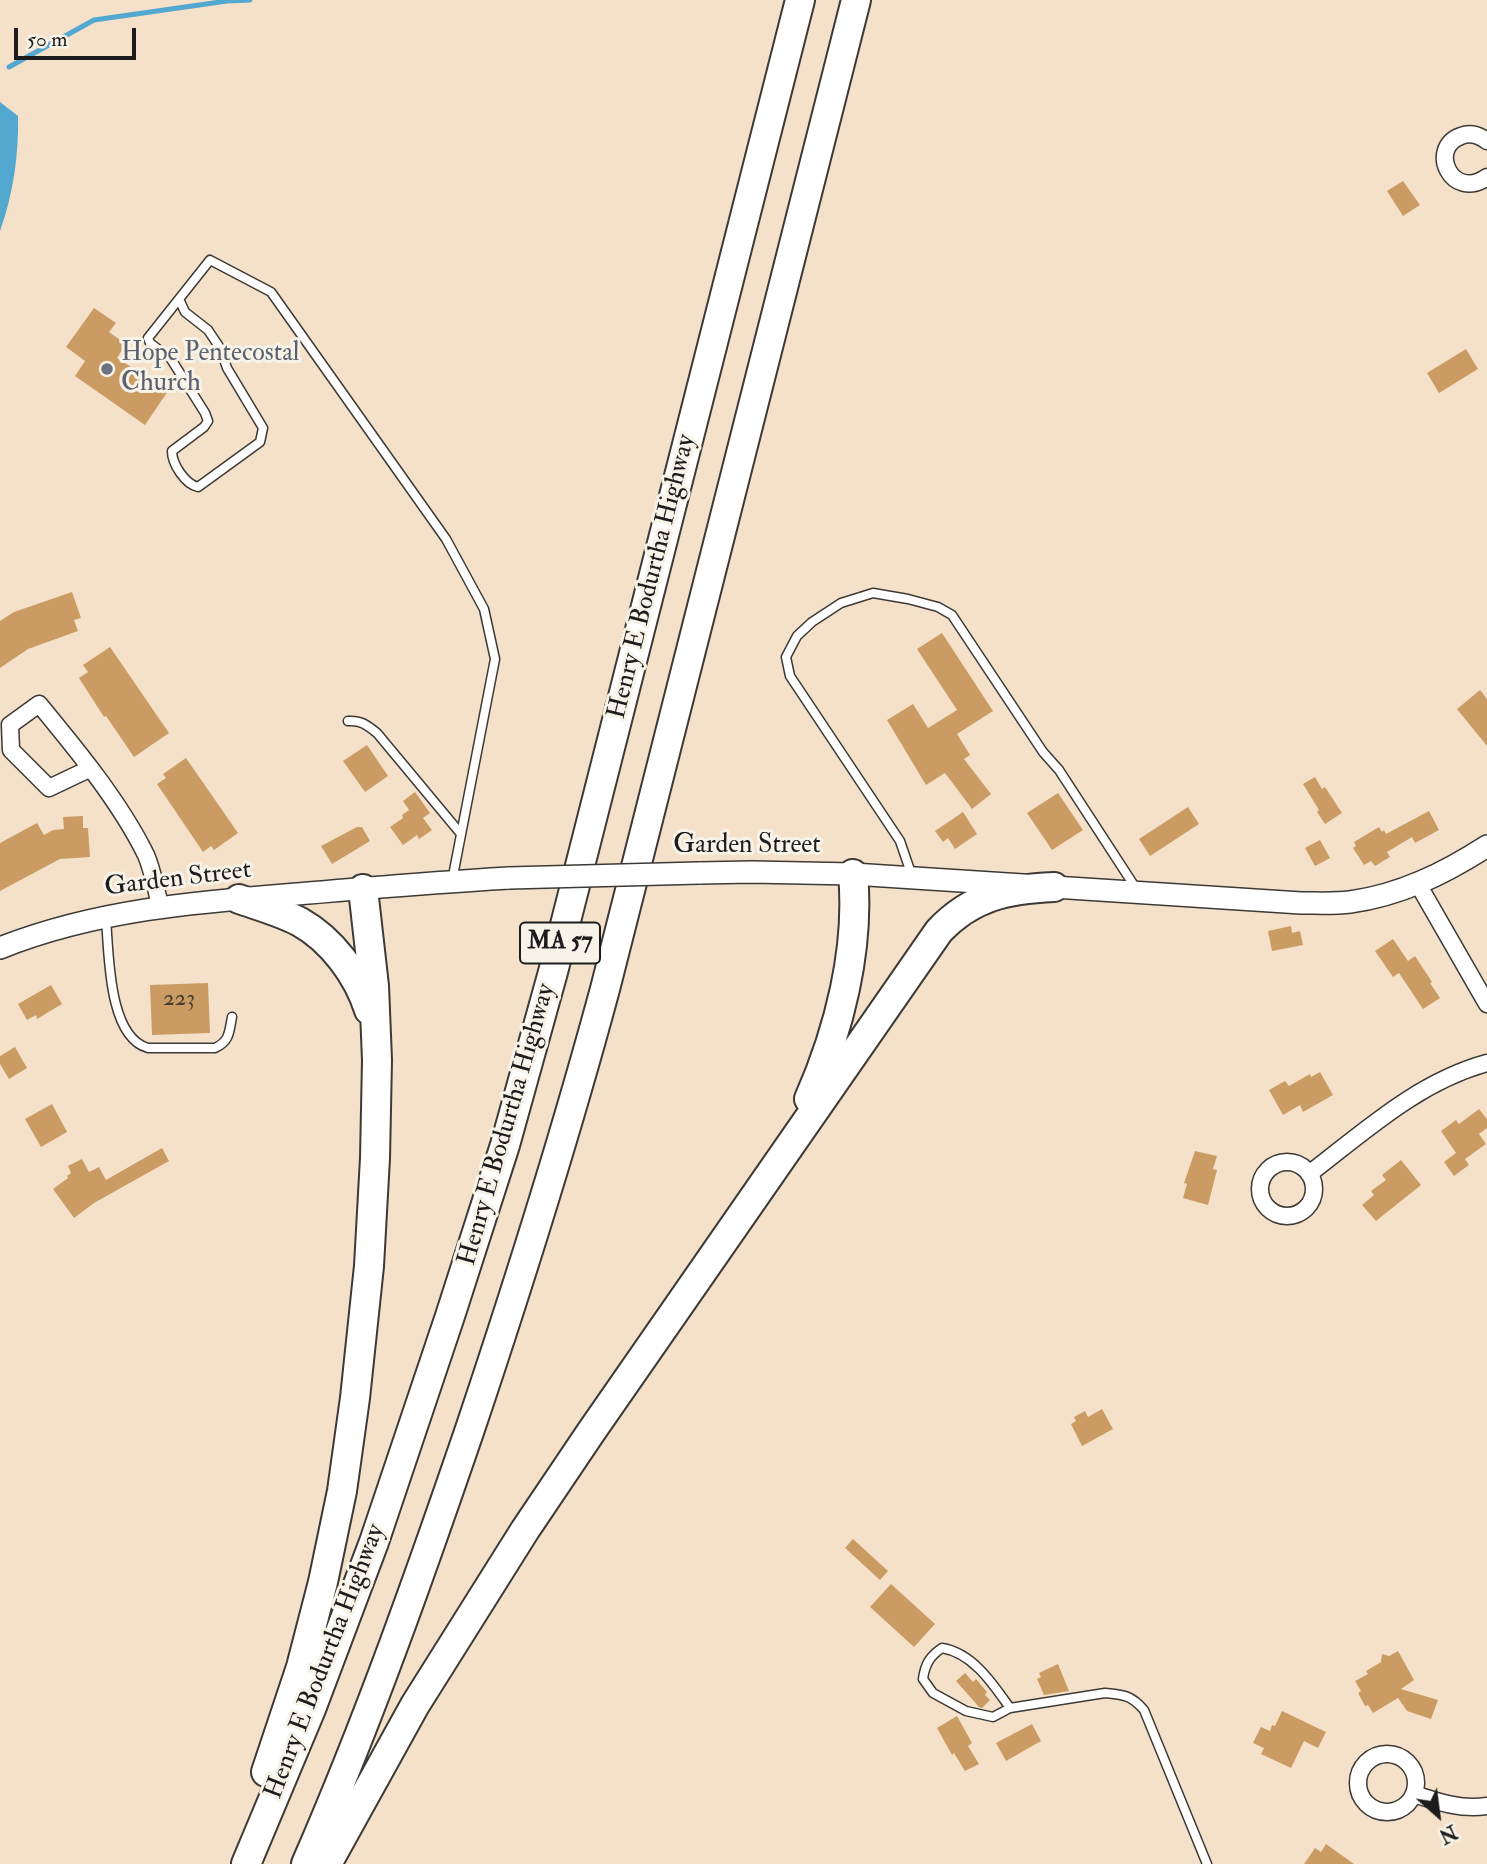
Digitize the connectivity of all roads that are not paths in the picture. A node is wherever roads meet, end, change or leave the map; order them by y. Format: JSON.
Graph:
{"nodes":[{"id":1,"x":800,"y":0,"type":"edge"},
{"id":2,"x":856,"y":0,"type":"edge"},
{"id":3,"x":1487,"y":141,"type":"edge"},
{"id":4,"x":1487,"y":177,"type":"edge"},
{"id":5,"x":178,"y":299,"type":"junction"},
{"id":6,"x":348,"y":722,"type":"dead end"},
{"id":7,"x":89,"y":769,"type":"junction"},
{"id":8,"x":461,"y":834,"type":"junction"},
{"id":9,"x":1487,"y":846,"type":"edge"},
{"id":10,"x":853,"y":874,"type":"junction"},
{"id":11,"x":913,"y":878,"type":"junction"},
{"id":12,"x":452,"y":881,"type":"junction"},
{"id":13,"x":1418,"y":884,"type":"junction"},
{"id":14,"x":1054,"y":887,"type":"junction"},
{"id":15,"x":363,"y":888,"type":"junction"},
{"id":16,"x":1139,"y":893,"type":"junction"},
{"id":17,"x":239,"y":899,"type":"junction"},
{"id":18,"x":161,"y":908,"type":"junction"},
{"id":19,"x":106,"y":916,"type":"junction"},
{"id":20,"x":0,"y":948,"type":"edge"},
{"id":21,"x":1487,"y":1004,"type":"edge"},
{"id":22,"x":232,"y":1017,"type":"dead end"},
{"id":23,"x":377,"y":1060,"type":"junction"},
{"id":24,"x":1487,"y":1063,"type":"edge"},
{"id":25,"x":1309,"y":1174,"type":"dead end"},
{"id":26,"x":761,"y":1188,"type":"junction"},
{"id":27,"x":1010,"y":1707,"type":"junction"},
{"id":28,"x":1414,"y":1794,"type":"dead end"},
{"id":29,"x":1487,"y":1806,"type":"edge"},
{"id":30,"x":231,"y":1864,"type":"edge"},
{"id":31,"x":246,"y":1864,"type":"edge"},
{"id":32,"x":306,"y":1864,"type":"edge"},
{"id":33,"x":327,"y":1864,"type":"edge"},
{"id":34,"x":1206,"y":1864,"type":"edge"}],
"edges":[{"from":1,"to":31,"type":"highway","name":"Henry E Bodurtha Highway","number":"MA 57"},
{"from":2,"to":32,"type":"highway","name":"Henry E Bodurtha Highway","number":"MA 57"},
{"from":3,"to":4,"type":"street"},
{"from":5,"to":5,"type":"lane"},
{"from":5,"to":8,"type":"lane"},
{"from":6,"to":8,"type":"lane"},
{"from":7,"to":7,"type":"street"},
{"from":7,"to":18,"type":"street"},
{"from":8,"to":12,"type":"lane"},
{"from":9,"to":13,"type":"street","name":"Garden Street"},
{"from":10,"to":11,"type":"street","name":"Garden Street"},
{"from":10,"to":12,"type":"street","name":"Garden Street","bridge":true},
{"from":10,"to":26,"type":"highway"},
{"from":11,"to":14,"type":"street","name":"Garden Street"},
{"from":11,"to":16,"type":"lane"},
{"from":12,"to":15,"type":"street","name":"Garden Street"},
{"from":13,"to":16,"type":"street","name":"Garden Street"},
{"from":13,"to":21,"type":"street"},
{"from":14,"to":16,"type":"street","name":"Garden Street"},
{"from":14,"to":26,"type":"highway"},
{"from":15,"to":17,"type":"street","name":"Garden Street"},
{"from":15,"to":23,"type":"highway"},
{"from":17,"to":18,"type":"street","name":"Garden Street"},
{"from":17,"to":23,"type":"highway"},
{"from":18,"to":19,"type":"street","name":"Garden Street"},
{"from":19,"to":20,"type":"street","name":"Garden Street"},
{"from":19,"to":22,"type":"lane"},
{"from":23,"to":30,"type":"highway"},
{"from":24,"to":25,"type":"street"},
{"from":26,"to":33,"type":"highway"},
{"from":27,"to":27,"type":"lane"},
{"from":27,"to":34,"type":"lane"},
{"from":28,"to":29,"type":"street"}]}
